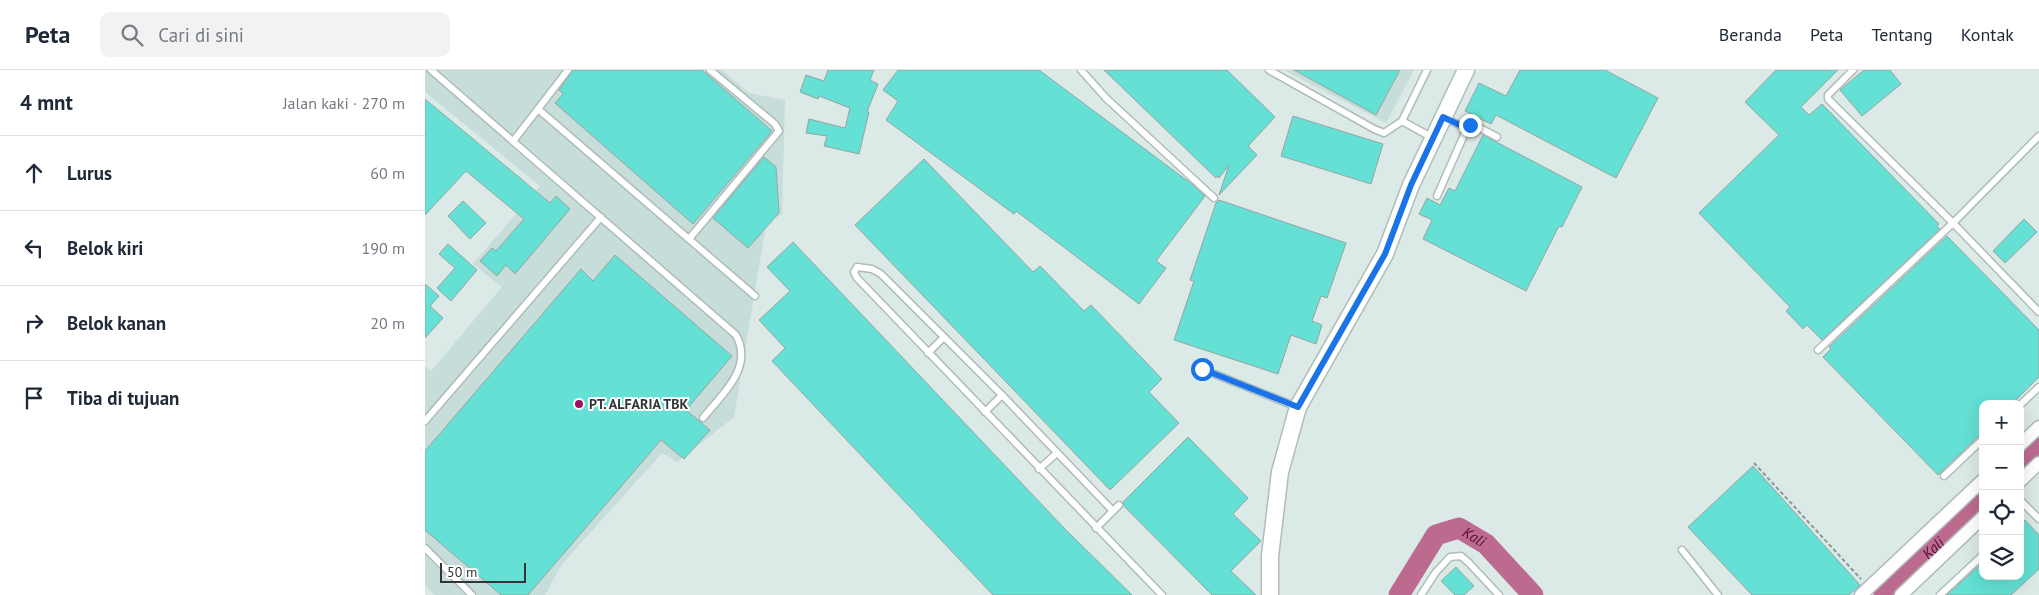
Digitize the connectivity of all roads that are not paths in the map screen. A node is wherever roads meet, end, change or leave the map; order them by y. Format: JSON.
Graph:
{"nodes":[{"id":1,"x":431,"y":70,"type":"edge"},
{"id":2,"x":568,"y":70,"type":"edge"},
{"id":3,"x":710,"y":70,"type":"edge"},
{"id":4,"x":1081,"y":70,"type":"edge"},
{"id":5,"x":1269,"y":70,"type":"edge"},
{"id":6,"x":1427,"y":70,"type":"edge"},
{"id":7,"x":1466,"y":70,"type":"edge"},
{"id":8,"x":1853,"y":70,"type":"edge"},
{"id":9,"x":538,"y":109,"type":"junction"},
{"id":10,"x":1443,"y":117,"type":"junction"},
{"id":11,"x":1402,"y":121,"type":"junction"},
{"id":12,"x":1466,"y":128,"type":"junction"},
{"id":13,"x":2039,"y":136,"type":"edge"},
{"id":14,"x":1497,"y":137,"type":"dead end"},
{"id":15,"x":1433,"y":138,"type":"junction"},
{"id":16,"x":514,"y":140,"type":"junction"},
{"id":17,"x":1437,"y":196,"type":"dead end"},
{"id":18,"x":1214,"y":198,"type":"dead end"},
{"id":19,"x":601,"y":217,"type":"junction"},
{"id":20,"x":1953,"y":223,"type":"junction"},
{"id":21,"x":689,"y":239,"type":"junction"},
{"id":22,"x":755,"y":296,"type":"dead end"},
{"id":23,"x":2039,"y":312,"type":"edge"},
{"id":24,"x":945,"y":337,"type":"junction"},
{"id":25,"x":1818,"y":350,"type":"dead end"},
{"id":26,"x":928,"y":353,"type":"junction"},
{"id":27,"x":1202,"y":369,"type":"dead end"},
{"id":28,"x":2039,"y":387,"type":"edge"},
{"id":29,"x":1002,"y":395,"type":"junction"},
{"id":30,"x":2024,"y":401,"type":"edge"},
{"id":31,"x":1298,"y":407,"type":"junction"},
{"id":32,"x":985,"y":412,"type":"junction"},
{"id":33,"x":703,"y":418,"type":"dead end"},
{"id":34,"x":425,"y":421,"type":"edge"},
{"id":35,"x":2039,"y":427,"type":"edge"},
{"id":36,"x":2024,"y":441,"type":"edge"},
{"id":37,"x":1979,"y":443,"type":"edge"},
{"id":38,"x":1057,"y":453,"type":"junction"},
{"id":39,"x":2039,"y":463,"type":"edge"},
{"id":40,"x":1039,"y":469,"type":"junction"},
{"id":41,"x":1944,"y":476,"type":"dead end"},
{"id":42,"x":2024,"y":477,"type":"edge"},
{"id":43,"x":1979,"y":484,"type":"edge"},
{"id":44,"x":2024,"y":504,"type":"edge"},
{"id":45,"x":1119,"y":506,"type":"dead end"},
{"id":46,"x":1113,"y":511,"type":"junction"},
{"id":47,"x":2039,"y":519,"type":"edge"},
{"id":48,"x":1979,"y":521,"type":"edge"},
{"id":49,"x":1096,"y":528,"type":"junction"},
{"id":50,"x":425,"y":548,"type":"edge"},
{"id":51,"x":1682,"y":550,"type":"dead end"},
{"id":52,"x":1979,"y":559,"type":"edge"},
{"id":53,"x":1865,"y":591,"type":"edge"},
{"id":54,"x":472,"y":595,"type":"edge"},
{"id":55,"x":1162,"y":595,"type":"edge"},
{"id":56,"x":1270,"y":595,"type":"edge"},
{"id":57,"x":1421,"y":595,"type":"edge"},
{"id":58,"x":1499,"y":595,"type":"edge"},
{"id":59,"x":1718,"y":595,"type":"edge"},
{"id":60,"x":1901,"y":595,"type":"edge"},
{"id":61,"x":1940,"y":595,"type":"edge"}],
"edges":[{"from":1,"to":16,"type":"lane"},
{"from":2,"to":9,"type":"lane"},
{"from":3,"to":21,"type":"lane"},
{"from":4,"to":18,"type":"lane"},
{"from":5,"to":11,"type":"lane"},
{"from":6,"to":11,"type":"lane"},
{"from":7,"to":10,"type":"street"},
{"from":8,"to":20,"type":"lane"},
{"from":9,"to":16,"type":"lane"},
{"from":9,"to":21,"type":"lane"},
{"from":10,"to":12,"type":"lane"},
{"from":10,"to":15,"type":"street"},
{"from":11,"to":15,"type":"lane"},
{"from":12,"to":14,"type":"lane"},
{"from":12,"to":17,"type":"lane"},
{"from":13,"to":20,"type":"lane"},
{"from":15,"to":31,"type":"street"},
{"from":16,"to":19,"type":"lane"},
{"from":19,"to":33,"type":"lane"},
{"from":19,"to":34,"type":"lane"},
{"from":20,"to":23,"type":"lane"},
{"from":20,"to":25,"type":"lane"},
{"from":21,"to":22,"type":"lane"},
{"from":24,"to":26,"type":"lane"},
{"from":24,"to":26,"type":"lane"},
{"from":24,"to":29,"type":"lane"},
{"from":26,"to":32,"type":"lane"},
{"from":27,"to":31,"type":"lane"},
{"from":28,"to":30,"type":"lane"},
{"from":29,"to":32,"type":"lane"},
{"from":29,"to":38,"type":"lane"},
{"from":31,"to":56,"type":"street"},
{"from":32,"to":40,"type":"lane"},
{"from":35,"to":36,"type":"street"},
{"from":37,"to":41,"type":"lane"},
{"from":38,"to":40,"type":"lane"},
{"from":38,"to":46,"type":"lane"},
{"from":39,"to":42,"type":"street"},
{"from":40,"to":49,"type":"lane"},
{"from":43,"to":53,"type":"street"},
{"from":44,"to":47,"type":"lane"},
{"from":45,"to":46,"type":"lane"},
{"from":46,"to":49,"type":"lane"},
{"from":48,"to":60,"type":"street"},
{"from":49,"to":55,"type":"lane"},
{"from":50,"to":54,"type":"lane"},
{"from":51,"to":59,"type":"lane"},
{"from":52,"to":61,"type":"lane"},
{"from":57,"to":58,"type":"lane"}]}
